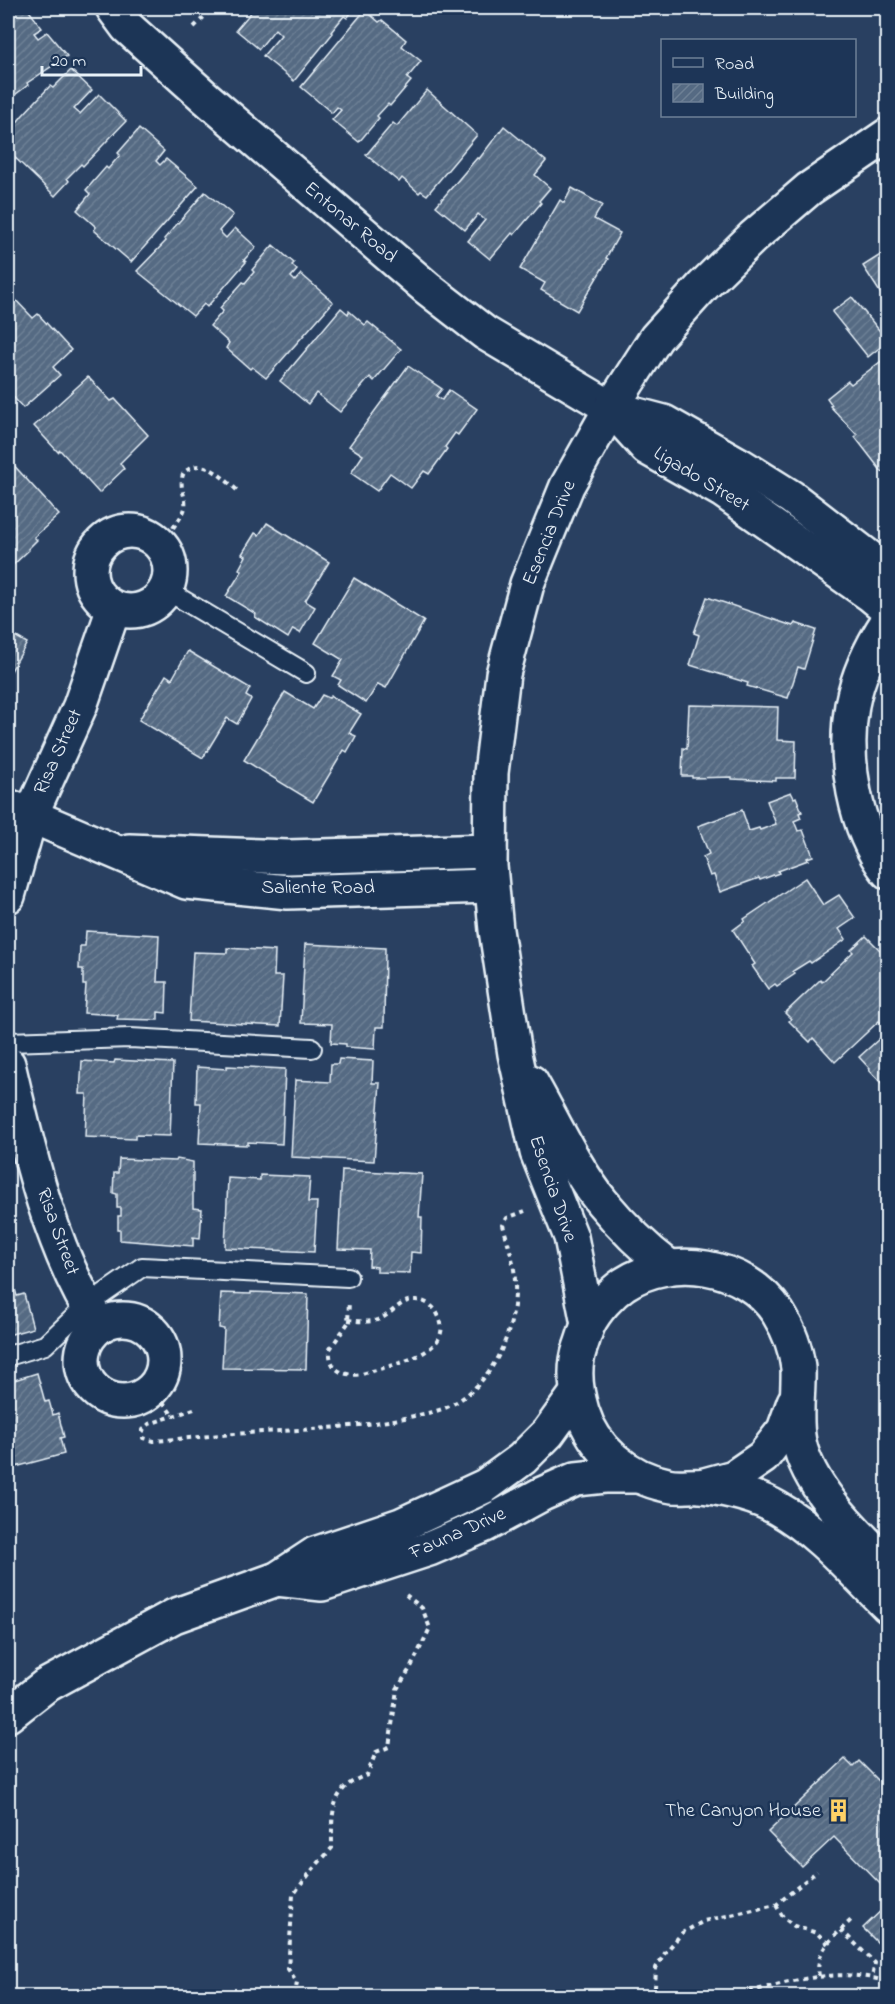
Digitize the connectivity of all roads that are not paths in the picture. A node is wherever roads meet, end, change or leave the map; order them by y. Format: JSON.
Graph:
{"nodes":[{"id":1,"x":113,"y":8,"type":"edge"},
{"id":2,"x":888,"y":135,"type":"edge"},
{"id":3,"x":610,"y":408,"type":"junction"},
{"id":4,"x":888,"y":572,"type":"edge"},
{"id":5,"x":166,"y":590,"type":"junction"},
{"id":6,"x":114,"y":608,"type":"junction"},
{"id":7,"x":888,"y":609,"type":"edge"},
{"id":8,"x":888,"y":621,"type":"edge"},
{"id":9,"x":306,"y":673,"type":"dead end"},
{"id":10,"x":19,"y":812,"type":"edge"},
{"id":11,"x":115,"y":851,"type":"junction"},
{"id":12,"x":490,"y":851,"type":"junction"},
{"id":13,"x":888,"y":872,"type":"edge"},
{"id":14,"x":491,"y":886,"type":"junction"},
{"id":15,"x":8,"y":896,"type":"edge"},
{"id":16,"x":8,"y":1042,"type":"edge"},
{"id":17,"x":312,"y":1048,"type":"dead end"},
{"id":18,"x":515,"y":1054,"type":"junction"},
{"id":19,"x":8,"y":1064,"type":"edge"},
{"id":20,"x":14,"y":1121,"type":"edge"},
{"id":21,"x":669,"y":1267,"type":"junction"},
{"id":22,"x":348,"y":1277,"type":"road end"},
{"id":23,"x":93,"y":1316,"type":"junction"},
{"id":24,"x":588,"y":1324,"type":"junction"},
{"id":25,"x":8,"y":1356,"type":"edge"},
{"id":26,"x":577,"y":1393,"type":"junction"},
{"id":27,"x":796,"y":1398,"type":"junction"},
{"id":28,"x":637,"y":1476,"type":"junction"},
{"id":29,"x":701,"y":1486,"type":"junction"},
{"id":30,"x":888,"y":1565,"type":"edge"},
{"id":31,"x":277,"y":1579,"type":"junction"},
{"id":32,"x":888,"y":1606,"type":"edge"},
{"id":33,"x":8,"y":1715,"type":"edge"}],
"edges":[{"from":1,"to":3,"type":"street","name":"Entonar Road"},
{"from":2,"to":3,"type":"street","name":"Esencia Drive"},
{"from":3,"to":4,"type":"street","name":"Ligado Street"},
{"from":3,"to":7,"type":"street","name":"Ligado Street"},
{"from":3,"to":12,"type":"street","name":"Esencia Drive"},
{"from":5,"to":6,"type":"street"},
{"from":5,"to":6,"type":"street"},
{"from":5,"to":9,"type":"lane"},
{"from":6,"to":10,"type":"street","name":"Risa Street"},
{"from":8,"to":13,"type":"street"},
{"from":10,"to":11,"type":"street","name":"Saliente Road"},
{"from":10,"to":15,"type":"street","name":"Risa Street"},
{"from":11,"to":12,"type":"street","name":"Saliente Road"},
{"from":11,"to":14,"type":"street","name":"Saliente Road"},
{"from":12,"to":14,"type":"street","name":"Esencia Drive"},
{"from":14,"to":18,"type":"street","name":"Esencia Drive"},
{"from":16,"to":17,"type":"lane"},
{"from":18,"to":21,"type":"street","name":"Esencia Drive"},
{"from":18,"to":24,"type":"street","name":"Esencia Drive"},
{"from":19,"to":20,"type":"street","name":"Risa Street"},
{"from":20,"to":23,"type":"street","name":"Risa Street"},
{"from":21,"to":24,"type":"street","name":"Esencia Drive"},
{"from":21,"to":27,"type":"street","name":"Esencia Drive"},
{"from":22,"to":23,"type":"lane"},
{"from":23,"to":25,"type":"lane"},
{"from":24,"to":26,"type":"street","name":"Esencia Drive"},
{"from":26,"to":28,"type":"street","name":"Esencia Drive"},
{"from":26,"to":31,"type":"street","name":"Fauna Drive"},
{"from":27,"to":29,"type":"street","name":"Esencia Drive"},
{"from":27,"to":30,"type":"street","name":"Esencia Drive"},
{"from":28,"to":29,"type":"street","name":"Esencia Drive"},
{"from":28,"to":31,"type":"street","name":"Fauna Drive"},
{"from":29,"to":32,"type":"street","name":"Esencia Drive"},
{"from":31,"to":33,"type":"street","name":"Fauna Drive"}]}
